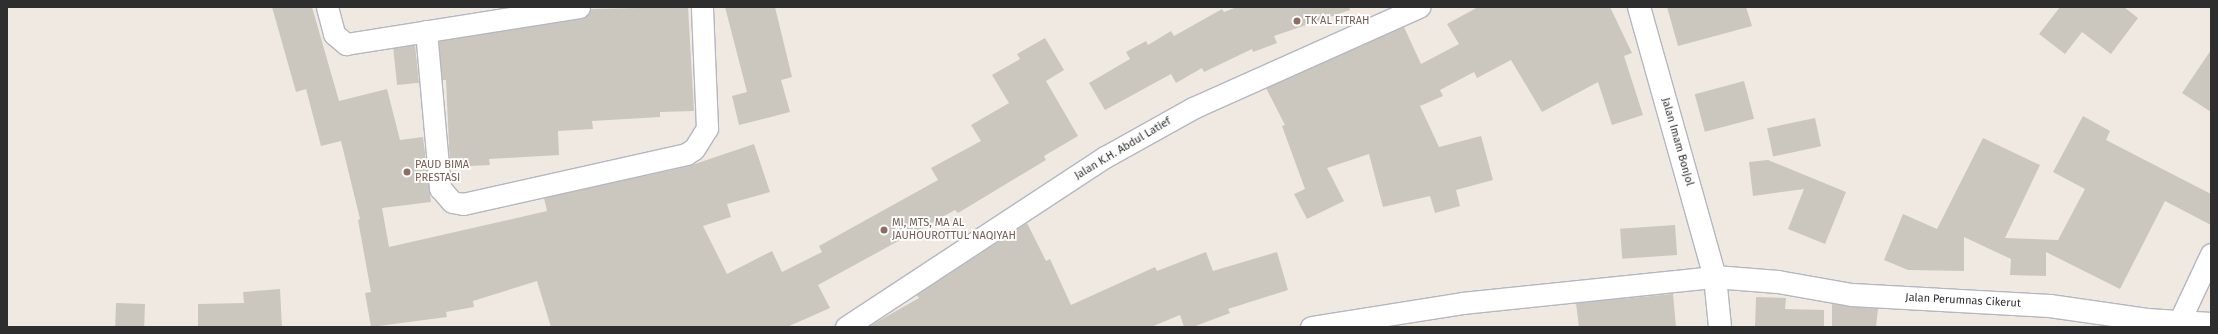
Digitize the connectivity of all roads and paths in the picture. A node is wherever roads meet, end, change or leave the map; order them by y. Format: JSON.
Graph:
{"nodes":[{"id":1,"x":327,"y":7,"type":"edge"},
{"id":2,"x":579,"y":7,"type":"edge"},
{"id":3,"x":702,"y":7,"type":"edge"},
{"id":4,"x":1419,"y":7,"type":"edge"},
{"id":5,"x":1639,"y":7,"type":"edge"},
{"id":6,"x":426,"y":31,"type":"junction"},
{"id":7,"x":2211,"y":254,"type":"edge"},
{"id":8,"x":1714,"y":277,"type":"junction"},
{"id":9,"x":2179,"y":322,"type":"junction"},
{"id":10,"x":2147,"y":324,"type":"edge"},
{"id":11,"x":2211,"y":324,"type":"edge"},
{"id":12,"x":846,"y":327,"type":"edge"},
{"id":13,"x":1311,"y":327,"type":"edge"},
{"id":14,"x":1720,"y":327,"type":"edge"}],
"edges":[{"from":1,"to":6,"type":"street"},
{"from":2,"to":6,"type":"street"},
{"from":3,"to":6,"type":"street"},
{"from":4,"to":12,"type":"street","name":"Jalan K.H. Abdul Latief"},
{"from":5,"to":8,"type":"street","name":"Jalan Imam Bonjol"},
{"from":7,"to":9,"type":"street"},
{"from":8,"to":10,"type":"street","name":"Jalan Perumnas Cikerut"},
{"from":8,"to":13,"type":"street"},
{"from":8,"to":14,"type":"street","name":"Jalan Imam Bonjol"},
{"from":9,"to":10,"type":"street","name":"Jalan Perumnas Cikerut"},
{"from":9,"to":11,"type":"street","name":"Jalan Perumnas Cikerut"}]}
